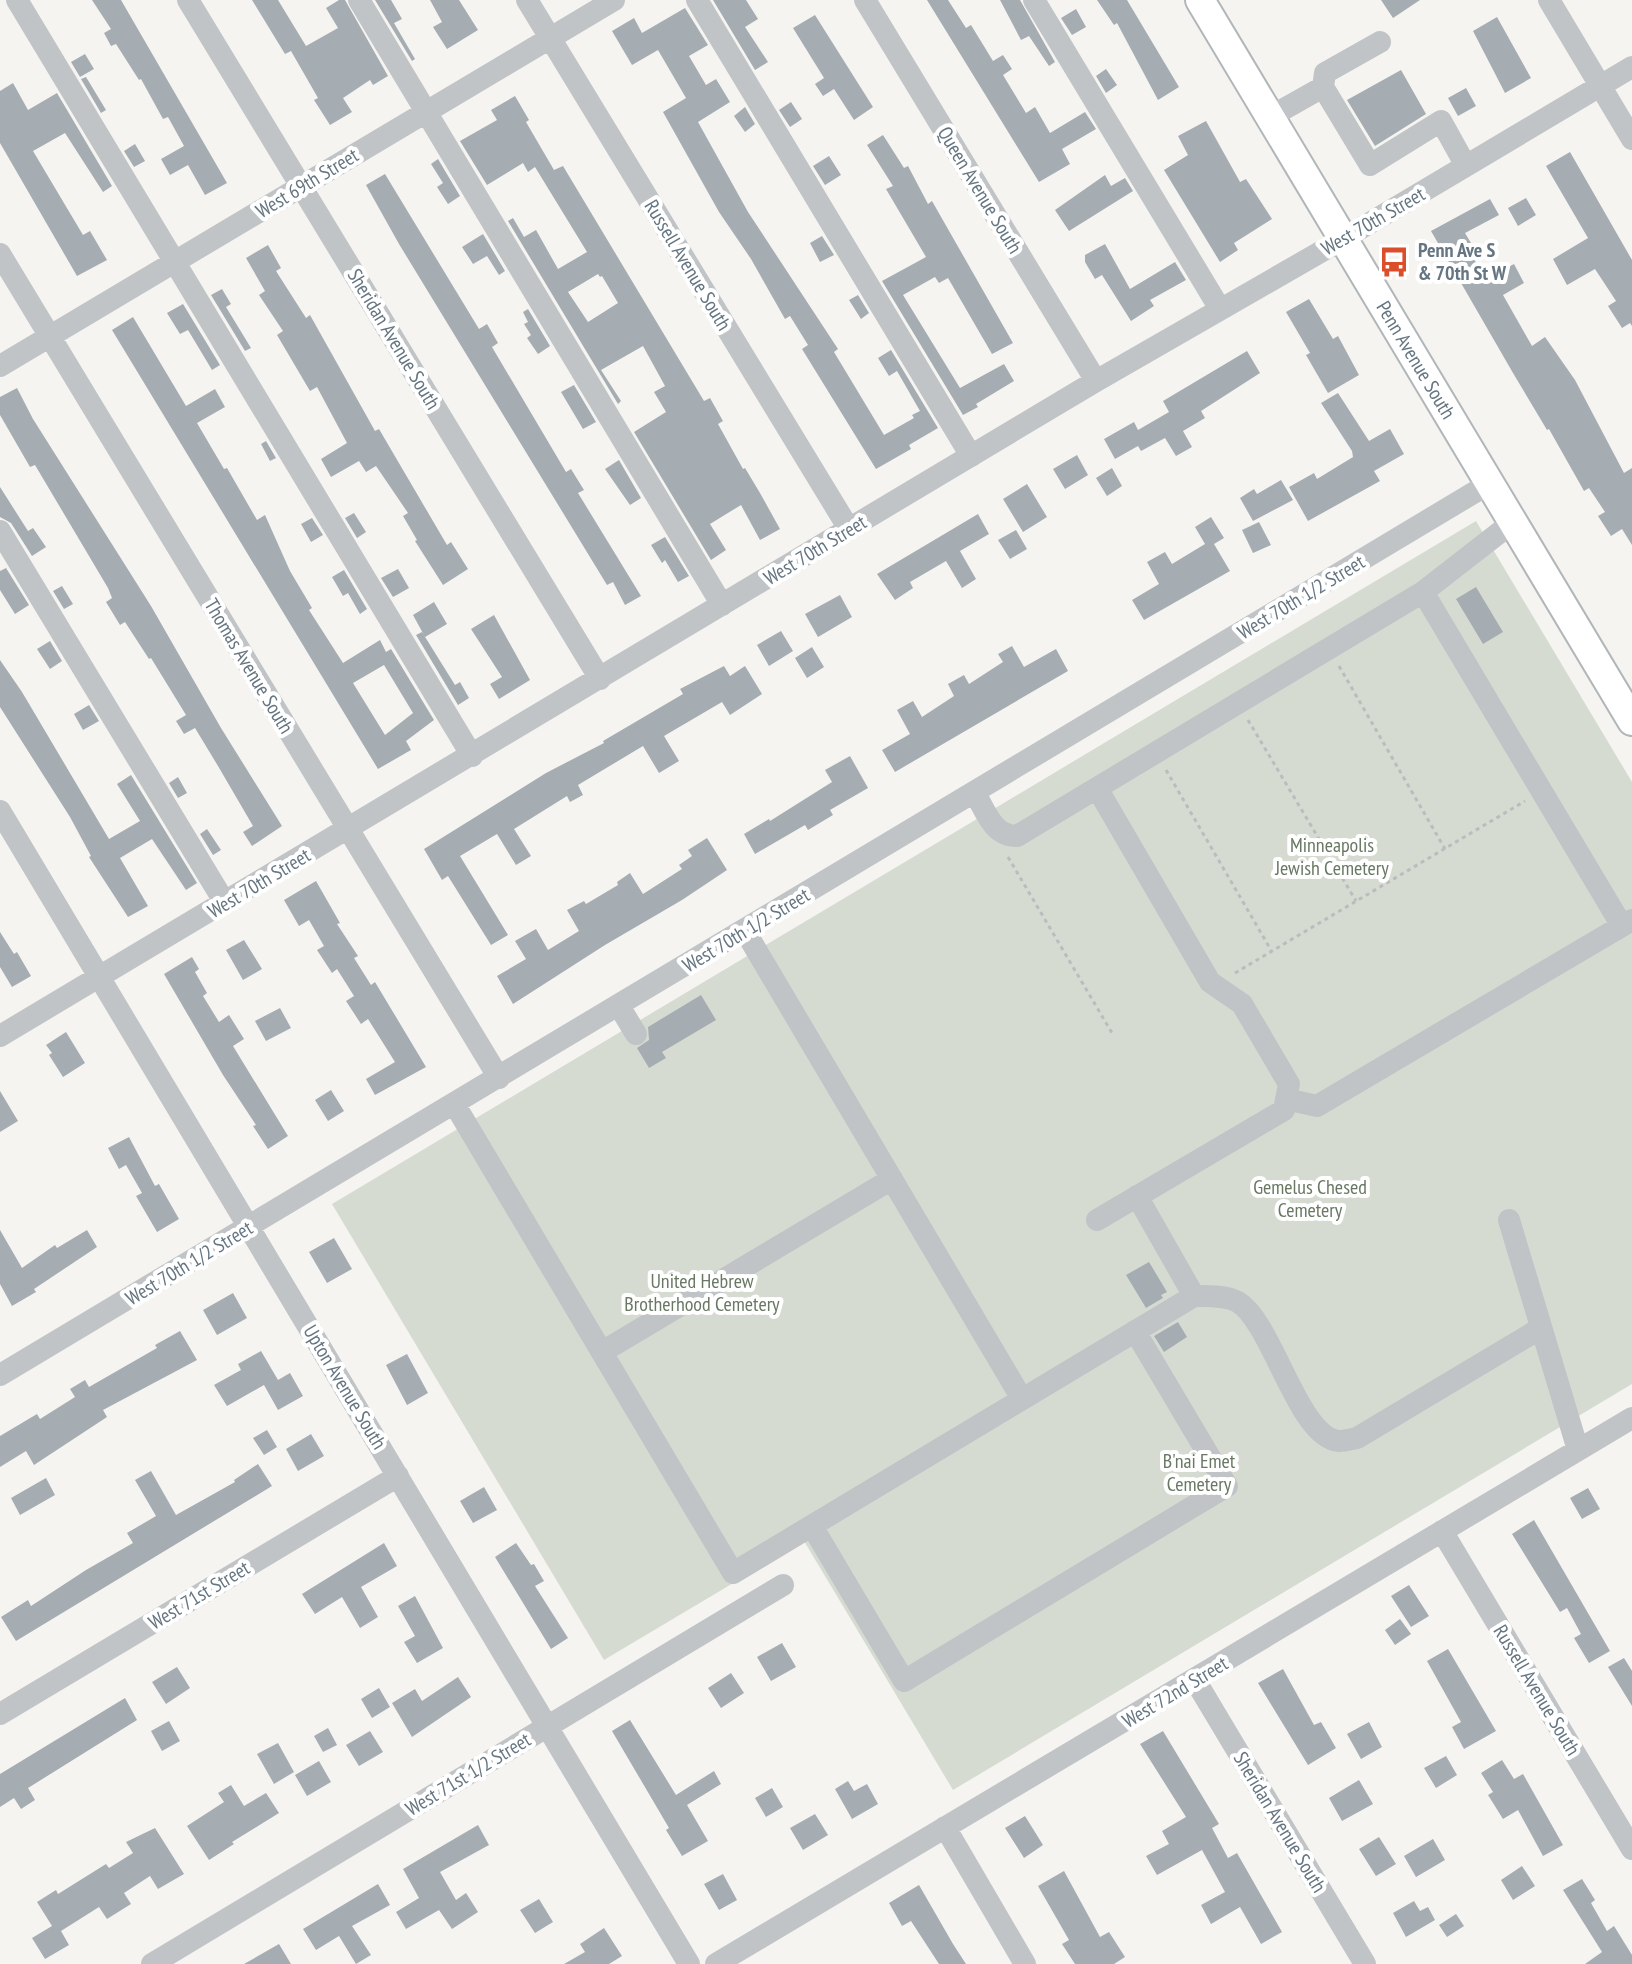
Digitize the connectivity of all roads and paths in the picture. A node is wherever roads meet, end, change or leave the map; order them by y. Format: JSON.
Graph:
{"nodes":[{"id":1,"x":17,"y":0,"type":"edge"},
{"id":2,"x":188,"y":0,"type":"edge"},
{"id":3,"x":359,"y":0,"type":"edge"},
{"id":4,"x":527,"y":0,"type":"edge"},
{"id":5,"x":614,"y":0,"type":"edge"},
{"id":6,"x":697,"y":0,"type":"edge"},
{"id":7,"x":865,"y":0,"type":"edge"},
{"id":8,"x":1034,"y":0,"type":"edge"},
{"id":9,"x":1200,"y":0,"type":"edge"},
{"id":10,"x":1549,"y":0,"type":"edge"},
{"id":11,"x":550,"y":38,"type":"junction"},
{"id":12,"x":1380,"y":42,"type":"dead end"},
{"id":13,"x":1632,"y":67,"type":"edge"},
{"id":14,"x":1601,"y":86,"type":"junction"},
{"id":15,"x":1323,"y":87,"type":"junction"},
{"id":16,"x":427,"y":111,"type":"junction"},
{"id":17,"x":1270,"y":117,"type":"junction"},
{"id":18,"x":1632,"y":139,"type":"edge"},
{"id":19,"x":1466,"y":166,"type":"junction"},
{"id":20,"x":301,"y":186,"type":"junction"},
{"id":21,"x":1343,"y":239,"type":"junction"},
{"id":22,"x":0,"y":254,"type":"edge"},
{"id":23,"x":175,"y":261,"type":"junction"},
{"id":24,"x":1220,"y":309,"type":"junction"},
{"id":25,"x":50,"y":336,"type":"junction"},
{"id":26,"x":0,"y":366,"type":"edge"},
{"id":27,"x":1096,"y":381,"type":"junction"},
{"id":28,"x":971,"y":456,"type":"junction"},
{"id":29,"x":1490,"y":483,"type":"junction"},
{"id":30,"x":1513,"y":522,"type":"junction"},
{"id":31,"x":849,"y":529,"type":"junction"},
{"id":32,"x":0,"y":531,"type":"edge"},
{"id":33,"x":1423,"y":592,"type":"junction"},
{"id":34,"x":722,"y":605,"type":"junction"},
{"id":35,"x":1329,"y":649,"type":"junction"},
{"id":36,"x":600,"y":679,"type":"junction"},
{"id":37,"x":1238,"y":703,"type":"junction"},
{"id":38,"x":1632,"y":721,"type":"edge"},
{"id":39,"x":1156,"y":753,"type":"junction"},
{"id":40,"x":472,"y":756,"type":"junction"},
{"id":41,"x":1097,"y":788,"type":"junction"},
{"id":42,"x":1542,"y":791,"type":"junction"},
{"id":43,"x":975,"y":793,"type":"junction"},
{"id":44,"x":0,"y":811,"type":"edge"},
{"id":45,"x":348,"y":830,"type":"junction"},
{"id":46,"x":1006,"y":836,"type":"junction"},
{"id":47,"x":1445,"y":849,"type":"junction"},
{"id":48,"x":1356,"y":901,"type":"junction"},
{"id":49,"x":225,"y":903,"type":"junction"},
{"id":50,"x":1627,"y":923,"type":"edge"},
{"id":51,"x":745,"y":931,"type":"junction"},
{"id":52,"x":1272,"y":951,"type":"junction"},
{"id":53,"x":101,"y":977,"type":"junction"},
{"id":54,"x":1215,"y":985,"type":"junction"},
{"id":55,"x":619,"y":1006,"type":"junction"},
{"id":56,"x":1112,"y":1033,"type":"dead end"},
{"id":57,"x":636,"y":1034,"type":"dead end"},
{"id":58,"x":0,"y":1036,"type":"edge"},
{"id":59,"x":499,"y":1078,"type":"junction"},
{"id":60,"x":1286,"y":1099,"type":"junction"},
{"id":61,"x":455,"y":1105,"type":"junction"},
{"id":62,"x":892,"y":1179,"type":"junction"},
{"id":63,"x":1137,"y":1196,"type":"junction"},
{"id":64,"x":1097,"y":1220,"type":"dead end"},
{"id":65,"x":1509,"y":1220,"type":"dead end"},
{"id":66,"x":250,"y":1227,"type":"junction"},
{"id":67,"x":1194,"y":1296,"type":"junction"},
{"id":68,"x":1541,"y":1328,"type":"junction"},
{"id":69,"x":1135,"y":1331,"type":"junction"},
{"id":70,"x":602,"y":1352,"type":"junction"},
{"id":71,"x":0,"y":1375,"type":"edge"},
{"id":72,"x":1022,"y":1399,"type":"junction"},
{"id":73,"x":1632,"y":1418,"type":"edge"},
{"id":74,"x":1578,"y":1450,"type":"junction"},
{"id":75,"x":398,"y":1476,"type":"junction"},
{"id":76,"x":812,"y":1526,"type":"junction"},
{"id":77,"x":1442,"y":1531,"type":"junction"},
{"id":78,"x":783,"y":1585,"type":"dead end"},
{"id":79,"x":1195,"y":1680,"type":"junction"},
{"id":80,"x":0,"y":1714,"type":"edge"},
{"id":81,"x":547,"y":1727,"type":"junction"},
{"id":82,"x":945,"y":1827,"type":"junction"},
{"id":83,"x":1632,"y":1849,"type":"edge"},
{"id":84,"x":152,"y":1964,"type":"edge"},
{"id":85,"x":689,"y":1964,"type":"edge"},
{"id":86,"x":716,"y":1964,"type":"edge"},
{"id":87,"x":1025,"y":1964,"type":"edge"},
{"id":88,"x":1365,"y":1964,"type":"edge"}],
"edges":[{"from":1,"to":23,"type":"street"},
{"from":2,"to":20,"type":"street","name":"Sheridan Avenue South"},
{"from":3,"to":16,"type":"street"},
{"from":4,"to":11,"type":"street","name":"Russell Avenue South"},
{"from":5,"to":11,"type":"street","name":"West 69th Street"},
{"from":6,"to":28,"type":"street"},
{"from":7,"to":27,"type":"street","name":"Queen Avenue South"},
{"from":8,"to":24,"type":"street"},
{"from":9,"to":17,"type":"main road","name":"Penn Avenue South"},
{"from":10,"to":14,"type":"street"},
{"from":11,"to":16,"type":"street","name":"West 69th Street"},
{"from":11,"to":31,"type":"street","name":"Russell Avenue South"},
{"from":12,"to":15,"type":"street"},
{"from":13,"to":14,"type":"street","name":"West 70th Street"},
{"from":14,"to":18,"type":"street"},
{"from":14,"to":19,"type":"street","name":"West 70th Street"},
{"from":15,"to":17,"type":"street"},
{"from":15,"to":19,"type":"street"},
{"from":16,"to":20,"type":"street","name":"West 69th Street"},
{"from":16,"to":34,"type":"street"},
{"from":17,"to":21,"type":"main road","name":"Penn Avenue South"},
{"from":19,"to":21,"type":"street","name":"West 70th Street"},
{"from":20,"to":23,"type":"street","name":"West 69th Street"},
{"from":20,"to":36,"type":"street","name":"Sheridan Avenue South"},
{"from":21,"to":24,"type":"street","name":"West 70th Street"},
{"from":21,"to":29,"type":"main road","name":"Penn Avenue South"},
{"from":22,"to":25,"type":"street","name":"Thomas Avenue South"},
{"from":23,"to":25,"type":"street","name":"West 69th Street"},
{"from":23,"to":40,"type":"street"},
{"from":24,"to":27,"type":"street","name":"West 70th Street"},
{"from":25,"to":26,"type":"street","name":"West 69th Street"},
{"from":25,"to":45,"type":"street","name":"Thomas Avenue South"},
{"from":27,"to":28,"type":"street","name":"West 70th Street"},
{"from":28,"to":31,"type":"street","name":"West 70th Street"},
{"from":29,"to":30,"type":"main road","name":"Penn Avenue South"},
{"from":29,"to":43,"type":"street","name":"West 70th 1/2 Street"},
{"from":30,"to":33,"type":"street"},
{"from":30,"to":38,"type":"main road","name":"Penn Avenue South"},
{"from":31,"to":34,"type":"street","name":"West 70th Street"},
{"from":32,"to":49,"type":"street"},
{"from":33,"to":35,"type":"street"},
{"from":33,"to":42,"type":"street"},
{"from":34,"to":36,"type":"street","name":"West 70th Street"},
{"from":35,"to":37,"type":"street"},
{"from":35,"to":47,"type":"path"},
{"from":36,"to":40,"type":"street","name":"West 70th Street"},
{"from":37,"to":39,"type":"street"},
{"from":37,"to":48,"type":"path"},
{"from":39,"to":41,"type":"street"},
{"from":39,"to":52,"type":"path"},
{"from":40,"to":45,"type":"street","name":"West 70th Street"},
{"from":41,"to":46,"type":"street"},
{"from":41,"to":54,"type":"street"},
{"from":42,"to":47,"type":"path"},
{"from":42,"to":50,"type":"street"},
{"from":43,"to":46,"type":"street"},
{"from":43,"to":51,"type":"street","name":"West 70th 1/2 Street"},
{"from":44,"to":53,"type":"street","name":"Upton Avenue South"},
{"from":45,"to":49,"type":"street","name":"West 70th Street"},
{"from":45,"to":59,"type":"street","name":"Thomas Avenue South"},
{"from":46,"to":56,"type":"path"},
{"from":47,"to":48,"type":"path"},
{"from":48,"to":52,"type":"path"},
{"from":49,"to":53,"type":"street","name":"West 70th Street"},
{"from":50,"to":60,"type":"street"},
{"from":51,"to":55,"type":"street","name":"West 70th 1/2 Street"},
{"from":51,"to":62,"type":"street"},
{"from":52,"to":54,"type":"path"},
{"from":53,"to":58,"type":"street","name":"West 70th Street"},
{"from":53,"to":66,"type":"street","name":"Upton Avenue South"},
{"from":54,"to":60,"type":"street"},
{"from":55,"to":57,"type":"street"},
{"from":55,"to":59,"type":"street","name":"West 70th 1/2 Street"},
{"from":59,"to":61,"type":"street","name":"West 70th 1/2 Street"},
{"from":60,"to":63,"type":"street"},
{"from":61,"to":66,"type":"street","name":"West 70th 1/2 Street"},
{"from":61,"to":70,"type":"street"},
{"from":62,"to":70,"type":"street"},
{"from":62,"to":72,"type":"street"},
{"from":63,"to":64,"type":"street"},
{"from":63,"to":67,"type":"street"},
{"from":65,"to":68,"type":"street"},
{"from":66,"to":71,"type":"street","name":"West 70th 1/2 Street"},
{"from":66,"to":75,"type":"street","name":"Upton Avenue South"},
{"from":67,"to":68,"type":"street"},
{"from":67,"to":69,"type":"street"},
{"from":68,"to":74,"type":"street"},
{"from":69,"to":72,"type":"street"},
{"from":69,"to":76,"type":"street"},
{"from":70,"to":76,"type":"street"},
{"from":72,"to":76,"type":"street"},
{"from":73,"to":74,"type":"street","name":"West 72nd Street"},
{"from":74,"to":77,"type":"street","name":"West 72nd Street"},
{"from":75,"to":80,"type":"street","name":"West 71st Street"},
{"from":75,"to":81,"type":"street","name":"Upton Avenue South"},
{"from":77,"to":79,"type":"street","name":"West 72nd Street"},
{"from":77,"to":83,"type":"street","name":"Russell Avenue South"},
{"from":78,"to":81,"type":"street","name":"West 71st 1/2 Street"},
{"from":79,"to":82,"type":"street","name":"West 72nd Street"},
{"from":79,"to":88,"type":"street","name":"Sheridan Avenue South"},
{"from":81,"to":84,"type":"street","name":"West 71st 1/2 Street"},
{"from":81,"to":85,"type":"street","name":"Upton Avenue South"},
{"from":82,"to":86,"type":"street","name":"West 72nd Street"},
{"from":82,"to":87,"type":"street"}]}
